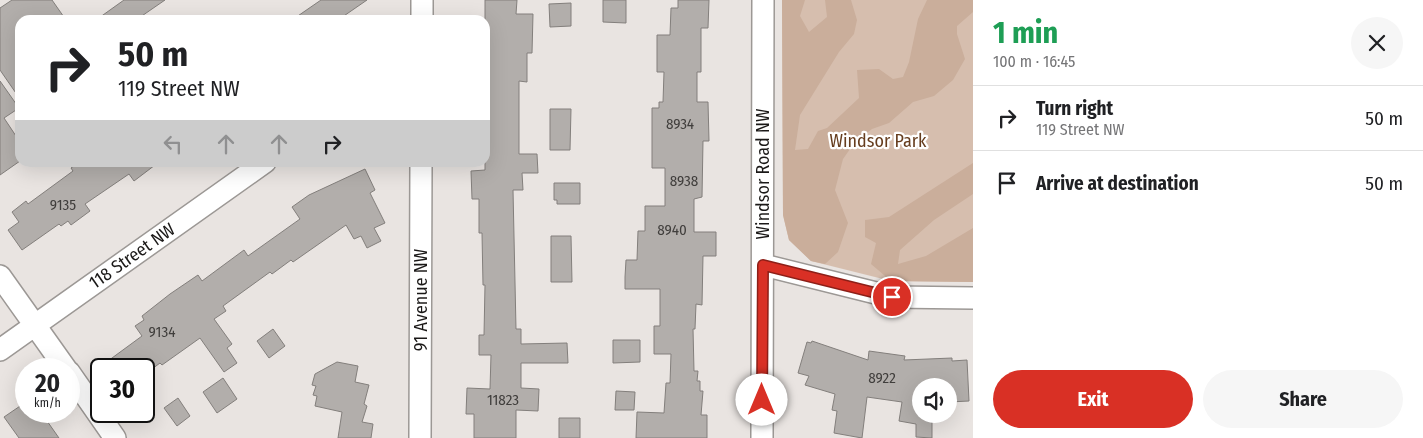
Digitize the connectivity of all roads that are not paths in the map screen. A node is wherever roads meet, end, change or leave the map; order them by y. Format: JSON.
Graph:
{"nodes":[{"id":1,"x":422,"y":0,"type":"edge"},
{"id":2,"x":763,"y":0,"type":"edge"},
{"id":3,"x":422,"y":15,"type":"edge"},
{"id":4,"x":258,"y":167,"type":"edge"},
{"id":5,"x":421,"y":167,"type":"edge"},
{"id":6,"x":763,"y":265,"type":"junction"},
{"id":7,"x":0,"y":276,"type":"edge"},
{"id":8,"x":973,"y":298,"type":"edge"},
{"id":9,"x":35,"y":325,"type":"junction"},
{"id":10,"x":0,"y":350,"type":"edge"},
{"id":11,"x":58,"y":358,"type":"edge"},
{"id":12,"x":80,"y":388,"type":"edge"},
{"id":13,"x":115,"y":438,"type":"edge"},
{"id":14,"x":420,"y":438,"type":"edge"},
{"id":15,"x":762,"y":438,"type":"edge"}],
"edges":[{"from":1,"to":3,"type":"street"},
{"from":2,"to":6,"type":"street","name":"Windsor Road NW"},
{"from":4,"to":9,"type":"street","name":"118 Street NW"},
{"from":5,"to":14,"type":"street","name":"91 Avenue NW"},
{"from":6,"to":8,"type":"street"},
{"from":6,"to":15,"type":"street","name":"Windsor Road NW"},
{"from":7,"to":9,"type":"street"},
{"from":9,"to":10,"type":"street","name":"118 Street NW"},
{"from":9,"to":11,"type":"street"},
{"from":12,"to":13,"type":"street"}]}
